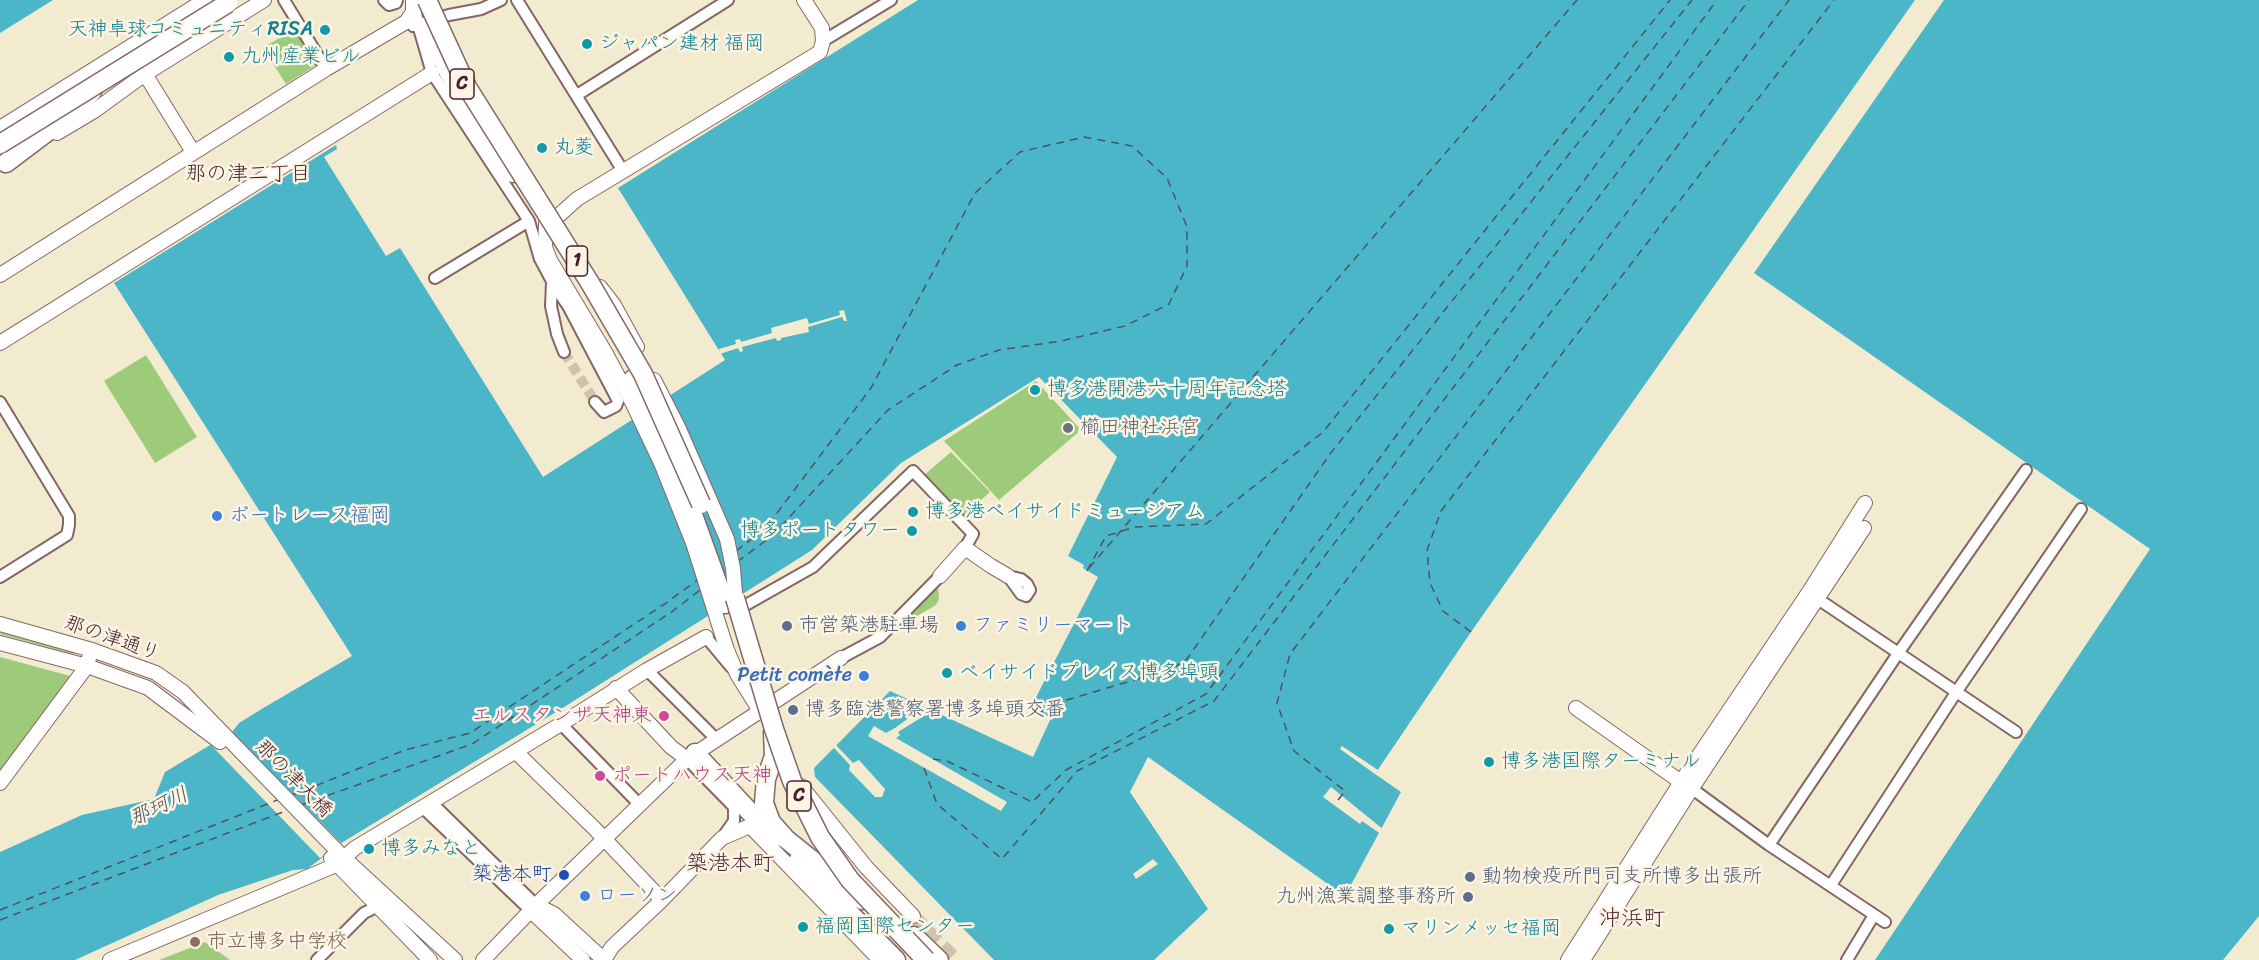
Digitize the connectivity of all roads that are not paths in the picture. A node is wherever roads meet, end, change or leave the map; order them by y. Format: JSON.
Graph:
{"nodes":[{"id":1,"x":205,"y":0,"type":"edge"},
{"id":2,"x":234,"y":0,"type":"edge"},
{"id":3,"x":264,"y":0,"type":"edge"},
{"id":4,"x":284,"y":0,"type":"edge"},
{"id":5,"x":384,"y":0,"type":"edge"},
{"id":6,"x":397,"y":0,"type":"edge"},
{"id":7,"x":414,"y":0,"type":"edge"},
{"id":8,"x":426,"y":0,"type":"edge"},
{"id":9,"x":501,"y":0,"type":"edge"},
{"id":10,"x":517,"y":0,"type":"edge"},
{"id":11,"x":728,"y":0,"type":"edge"},
{"id":12,"x":804,"y":0,"type":"edge"},
{"id":13,"x":891,"y":0,"type":"edge"},
{"id":14,"x":418,"y":25,"type":"junction"},
{"id":15,"x":392,"y":29,"type":"junction"},
{"id":16,"x":823,"y":41,"type":"junction"},
{"id":17,"x":326,"y":69,"type":"junction"},
{"id":18,"x":432,"y":73,"type":"junction"},
{"id":19,"x":145,"y":75,"type":"junction"},
{"id":20,"x":577,"y":95,"type":"junction"},
{"id":21,"x":0,"y":128,"type":"edge"},
{"id":22,"x":0,"y":144,"type":"edge"},
{"id":23,"x":193,"y":152,"type":"junction"},
{"id":24,"x":3,"y":165,"type":"edge"},
{"id":25,"x":506,"y":165,"type":"junction"},
{"id":26,"x":623,"y":171,"type":"junction"},
{"id":27,"x":605,"y":181,"type":"junction"},
{"id":28,"x":547,"y":214,"type":"junction"},
{"id":29,"x":529,"y":220,"type":"junction"},
{"id":30,"x":0,"y":275,"type":"edge"},
{"id":31,"x":435,"y":278,"type":"dead end"},
{"id":32,"x":552,"y":280,"type":"junction"},
{"id":33,"x":0,"y":343,"type":"edge"},
{"id":34,"x":564,"y":352,"type":"tunnel mouth"},
{"id":35,"x":0,"y":402,"type":"edge"},
{"id":36,"x":595,"y":402,"type":"dead end"},
{"id":37,"x":2026,"y":470,"type":"dead end"},
{"id":38,"x":1865,"y":503,"type":"dead end"},
{"id":39,"x":2081,"y":509,"type":"dead end"},
{"id":40,"x":1864,"y":528,"type":"dead end"},
{"id":41,"x":965,"y":548,"type":"junction"},
{"id":42,"x":940,"y":576,"type":"joint"},
{"id":43,"x":1008,"y":576,"type":"dead end"},
{"id":44,"x":0,"y":577,"type":"edge"},
{"id":45,"x":1814,"y":596,"type":"junction"},
{"id":46,"x":736,"y":604,"type":"junction"},
{"id":47,"x":0,"y":624,"type":"edge"},
{"id":48,"x":706,"y":637,"type":"joint"},
{"id":49,"x":0,"y":643,"type":"edge"},
{"id":50,"x":92,"y":650,"type":"junction"},
{"id":51,"x":1899,"y":651,"type":"junction"},
{"id":52,"x":841,"y":657,"type":"joint"},
{"id":53,"x":87,"y":666,"type":"junction"},
{"id":54,"x":647,"y":670,"type":"junction"},
{"id":55,"x":737,"y":674,"type":"junction"},
{"id":56,"x":616,"y":688,"type":"junction"},
{"id":57,"x":1957,"y":692,"type":"junction"},
{"id":58,"x":1575,"y":708,"type":"dead end"},
{"id":59,"x":763,"y":710,"type":"junction"},
{"id":60,"x":561,"y":724,"type":"junction"},
{"id":61,"x":2016,"y":732,"type":"dead end"},
{"id":62,"x":221,"y":738,"type":"junction"},
{"id":63,"x":716,"y":739,"type":"junction"},
{"id":64,"x":516,"y":752,"type":"junction"},
{"id":65,"x":691,"y":756,"type":"junction"},
{"id":66,"x":0,"y":783,"type":"edge"},
{"id":67,"x":1686,"y":785,"type":"junction"},
{"id":68,"x":427,"y":805,"type":"junction"},
{"id":69,"x":640,"y":805,"type":"junction"},
{"id":70,"x":722,"y":838,"type":"junction"},
{"id":71,"x":605,"y":840,"type":"junction"},
{"id":72,"x":779,"y":844,"type":"junction"},
{"id":73,"x":1769,"y":845,"type":"junction"},
{"id":74,"x":336,"y":856,"type":"junction"},
{"id":75,"x":1831,"y":885,"type":"junction"},
{"id":76,"x":663,"y":900,"type":"junction"},
{"id":77,"x":376,"y":907,"type":"junction"},
{"id":78,"x":534,"y":908,"type":"junction"},
{"id":79,"x":1874,"y":915,"type":"junction"},
{"id":80,"x":913,"y":916,"type":"tunnel mouth"},
{"id":81,"x":1886,"y":922,"type":"dead end"},
{"id":82,"x":110,"y":960,"type":"edge"},
{"id":83,"x":317,"y":960,"type":"edge"},
{"id":84,"x":430,"y":960,"type":"edge"},
{"id":85,"x":456,"y":960,"type":"edge"},
{"id":86,"x":483,"y":960,"type":"edge"},
{"id":87,"x":583,"y":960,"type":"edge"},
{"id":88,"x":604,"y":960,"type":"edge"},
{"id":89,"x":880,"y":960,"type":"edge"},
{"id":90,"x":896,"y":960,"type":"edge"},
{"id":91,"x":910,"y":960,"type":"edge"},
{"id":92,"x":926,"y":960,"type":"edge"},
{"id":93,"x":939,"y":960,"type":"edge"},
{"id":94,"x":1568,"y":960,"type":"edge"},
{"id":95,"x":1583,"y":960,"type":"edge"},
{"id":96,"x":1847,"y":960,"type":"edge"}],
"edges":[{"from":1,"to":21,"type":"street"},
{"from":2,"to":22,"type":"highway","bridge":true},
{"from":2,"to":24,"type":"highway","bridge":true},
{"from":3,"to":19,"type":"street"},
{"from":4,"to":17,"type":"street"},
{"from":5,"to":6,"type":"street"},
{"from":7,"to":14,"type":"street"},
{"from":7,"to":15,"type":"street"},
{"from":7,"to":25,"type":"highway"},
{"from":7,"to":28,"type":"highway","bridge":true},
{"from":8,"to":25,"type":"highway","number":"C","bridge":true},
{"from":8,"to":28,"type":"highway","number":"1","bridge":true},
{"from":9,"to":14,"type":"street"},
{"from":10,"to":20,"type":"street"},
{"from":11,"to":20,"type":"street"},
{"from":12,"to":16,"type":"street"},
{"from":13,"to":16,"type":"street"},
{"from":14,"to":15,"type":"street"},
{"from":14,"to":18,"type":"street"},
{"from":15,"to":17,"type":"street"},
{"from":16,"to":26,"type":"street"},
{"from":17,"to":23,"type":"street"},
{"from":18,"to":29,"type":"street"},
{"from":18,"to":33,"type":"street"},
{"from":19,"to":23,"type":"street"},
{"from":19,"to":24,"type":"street"},
{"from":20,"to":26,"type":"street"},
{"from":23,"to":30,"type":"street"},
{"from":25,"to":91,"type":"highway","number":"C"},
{"from":26,"to":27,"type":"street"},
{"from":27,"to":46,"type":"street","bridge":true},
{"from":27,"to":55,"type":"street"},
{"from":28,"to":46,"type":"highway","number":"1","bridge":true},
{"from":29,"to":31,"type":"street"},
{"from":29,"to":32,"type":"street"},
{"from":32,"to":34,"type":"street"},
{"from":32,"to":36,"type":"street"},
{"from":35,"to":44,"type":"street"},
{"from":37,"to":51,"type":"street"},
{"from":38,"to":45,"type":"street"},
{"from":39,"to":57,"type":"street"},
{"from":40,"to":45,"type":"street"},
{"from":41,"to":42,"type":"street"},
{"from":41,"to":43,"type":"street"},
{"from":41,"to":46,"type":"street"},
{"from":42,"to":52,"type":"street"},
{"from":45,"to":51,"type":"street"},
{"from":45,"to":67,"type":"street"},
{"from":46,"to":59,"type":"street","bridge":true},
{"from":46,"to":92,"type":"highway","number":"C","bridge":true},
{"from":47,"to":50,"type":"street","name":"那の津通り"},
{"from":48,"to":54,"type":"street"},
{"from":48,"to":55,"type":"street"},
{"from":49,"to":53,"type":"street","name":"那の津通り"},
{"from":50,"to":53,"type":"street"},
{"from":50,"to":62,"type":"street","name":"那の津通り"},
{"from":51,"to":57,"type":"street"},
{"from":51,"to":73,"type":"street"},
{"from":52,"to":59,"type":"street"},
{"from":53,"to":62,"type":"street","name":"那の津通り"},
{"from":53,"to":66,"type":"street"},
{"from":54,"to":56,"type":"street"},
{"from":54,"to":63,"type":"street"},
{"from":55,"to":59,"type":"street"},
{"from":56,"to":60,"type":"street"},
{"from":56,"to":65,"type":"street"},
{"from":57,"to":61,"type":"street"},
{"from":57,"to":75,"type":"street"},
{"from":58,"to":67,"type":"street"},
{"from":59,"to":63,"type":"street"},
{"from":59,"to":72,"type":"highway"},
{"from":59,"to":80,"type":"street"},
{"from":59,"to":93,"type":"highway","bridge":true},
{"from":60,"to":64,"type":"street"},
{"from":60,"to":69,"type":"street"},
{"from":62,"to":74,"type":"street","name":"那の津大橋"},
{"from":63,"to":65,"type":"street"},
{"from":64,"to":68,"type":"street"},
{"from":64,"to":71,"type":"street"},
{"from":65,"to":69,"type":"street"},
{"from":65,"to":70,"type":"street"},
{"from":65,"to":72,"type":"highway"},
{"from":67,"to":73,"type":"street"},
{"from":67,"to":94,"type":"street"},
{"from":67,"to":95,"type":"street"},
{"from":68,"to":74,"type":"street"},
{"from":68,"to":78,"type":"street"},
{"from":69,"to":71,"type":"street"},
{"from":70,"to":76,"type":"street"},
{"from":70,"to":89,"type":"street"},
{"from":71,"to":76,"type":"street"},
{"from":71,"to":78,"type":"street"},
{"from":72,"to":90,"type":"highway"},
{"from":73,"to":75,"type":"street"},
{"from":74,"to":77,"type":"street"},
{"from":74,"to":82,"type":"street"},
{"from":74,"to":85,"type":"street"},
{"from":75,"to":79,"type":"street"},
{"from":76,"to":88,"type":"street"},
{"from":77,"to":83,"type":"street"},
{"from":77,"to":84,"type":"street"},
{"from":78,"to":86,"type":"street"},
{"from":78,"to":87,"type":"street"},
{"from":78,"to":88,"type":"street"},
{"from":79,"to":81,"type":"street"},
{"from":79,"to":96,"type":"street"}]}
